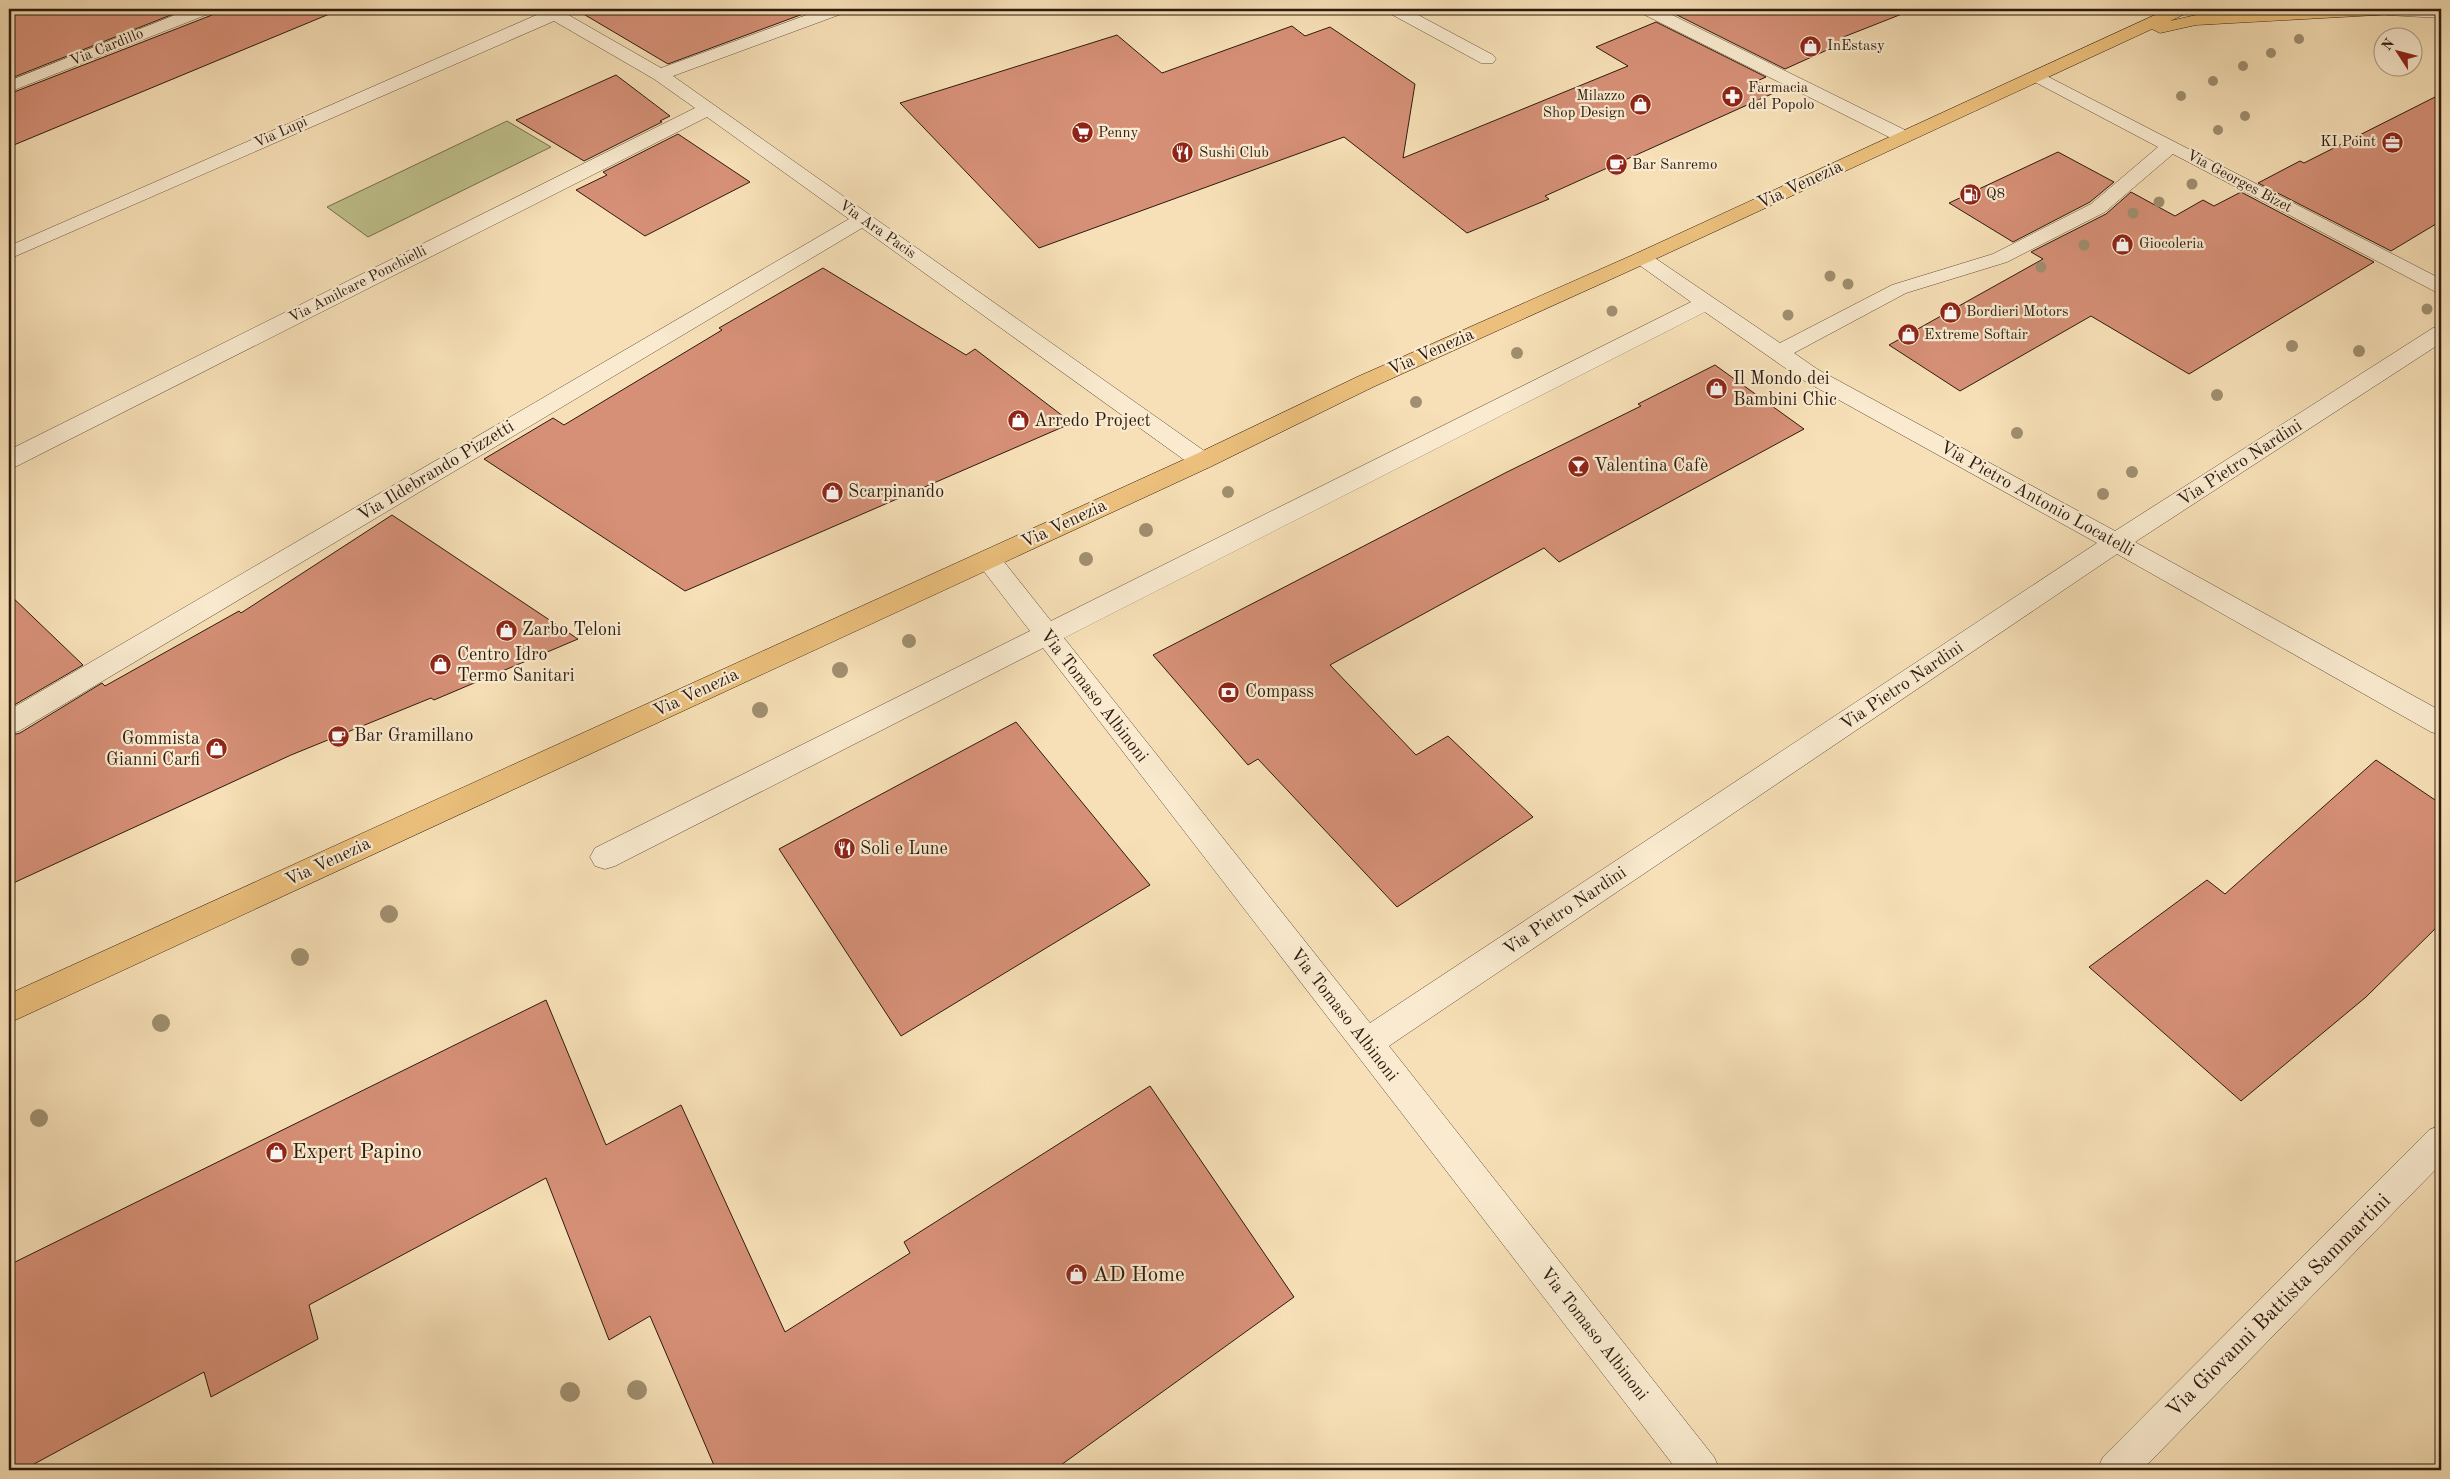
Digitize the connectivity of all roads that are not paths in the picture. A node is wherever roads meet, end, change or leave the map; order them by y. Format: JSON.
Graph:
{"nodes":[{"id":1,"x":204,"y":9,"type":"edge"},
{"id":2,"x":838,"y":9,"type":"edge"},
{"id":3,"x":1395,"y":9,"type":"edge"},
{"id":4,"x":1647,"y":9,"type":"edge"},
{"id":5,"x":2181,"y":9,"type":"edge"},
{"id":6,"x":2362,"y":9,"type":"edge"},
{"id":7,"x":2391,"y":9,"type":"edge"},
{"id":8,"x":550,"y":11,"type":"edge"},
{"id":9,"x":2441,"y":13,"type":"edge"},
{"id":10,"x":2119,"y":38,"type":"junction"},
{"id":11,"x":1487,"y":59,"type":"dead end"},
{"id":12,"x":660,"y":75,"type":"junction"},
{"id":13,"x":2038,"y":76,"type":"junction"},
{"id":14,"x":9,"y":87,"type":"edge"},
{"id":15,"x":708,"y":109,"type":"junction"},
{"id":16,"x":1902,"y":136,"type":"junction"},
{"id":17,"x":2171,"y":146,"type":"junction"},
{"id":18,"x":863,"y":220,"type":"junction"},
{"id":19,"x":9,"y":253,"type":"edge"},
{"id":20,"x":1642,"y":258,"type":"junction"},
{"id":21,"x":2441,"y":288,"type":"edge"},
{"id":22,"x":1706,"y":303,"type":"junction"},
{"id":23,"x":2441,"y":333,"type":"edge"},
{"id":24,"x":1778,"y":353,"type":"junction"},
{"id":25,"x":9,"y":460,"type":"edge"},
{"id":26,"x":1202,"y":461,"type":"junction"},
{"id":27,"x":2116,"y":542,"type":"junction"},
{"id":28,"x":988,"y":559,"type":"junction"},
{"id":29,"x":1047,"y":636,"type":"junction"},
{"id":30,"x":9,"y":723,"type":"edge"},
{"id":31,"x":2441,"y":724,"type":"edge"},
{"id":32,"x":604,"y":857,"type":"dead end"},
{"id":33,"x":9,"y":1009,"type":"edge"},
{"id":34,"x":1366,"y":1044,"type":"junction"},
{"id":35,"x":2441,"y":1141,"type":"edge"},
{"id":36,"x":1700,"y":1470,"type":"edge"},
{"id":37,"x":2116,"y":1470,"type":"edge"}],
"edges":[{"from":1,"to":14,"type":"street","name":"Via Cardillo"},
{"from":2,"to":12,"type":"street"},
{"from":3,"to":11,"type":"street"},
{"from":4,"to":16,"type":"street"},
{"from":5,"to":10,"type":"main road"},
{"from":6,"to":7,"type":"main road"},
{"from":6,"to":10,"type":"main road"},
{"from":7,"to":9,"type":"street"},
{"from":8,"to":12,"type":"street","name":"Via Ara Pacis"},
{"from":8,"to":19,"type":"street","name":"Via Lupi"},
{"from":10,"to":13,"type":"main road","name":"Via Venezia"},
{"from":12,"to":15,"type":"street","name":"Via Ara Pacis"},
{"from":13,"to":16,"type":"main road","name":"Via Venezia"},
{"from":13,"to":17,"type":"street","name":"Via Georges Bizet"},
{"from":15,"to":18,"type":"street","name":"Via Ara Pacis"},
{"from":15,"to":25,"type":"street","name":"Via Amilcare Ponchielli"},
{"from":16,"to":20,"type":"main road","name":"Via Venezia"},
{"from":17,"to":21,"type":"street","name":"Via Georges Bizet"},
{"from":17,"to":24,"type":"street"},
{"from":18,"to":26,"type":"street","name":"Via Ara Pacis"},
{"from":18,"to":30,"type":"street","name":"Via Ildebrando Pizzetti"},
{"from":20,"to":22,"type":"street","name":"Via Pietro Antonio Locatelli"},
{"from":20,"to":26,"type":"main road","name":"Via Venezia"},
{"from":22,"to":24,"type":"street","name":"Via Pietro Antonio Locatelli"},
{"from":22,"to":29,"type":"street"},
{"from":23,"to":27,"type":"street","name":"Via Pietro Nardini"},
{"from":24,"to":27,"type":"street","name":"Via Pietro Antonio Locatelli"},
{"from":26,"to":28,"type":"main road","name":"Via Venezia"},
{"from":27,"to":31,"type":"street","name":"Via Pietro Antonio Locatelli"},
{"from":27,"to":34,"type":"street","name":"Via Pietro Nardini"},
{"from":28,"to":29,"type":"street","name":"Via Tomaso Albinoni"},
{"from":28,"to":33,"type":"main road","name":"Via Venezia"},
{"from":29,"to":32,"type":"street"},
{"from":29,"to":34,"type":"street","name":"Via Tomaso Albinoni"},
{"from":34,"to":36,"type":"street","name":"Via Tomaso Albinoni"},
{"from":35,"to":37,"type":"street","name":"Via Giovanni Battista Sammartini"}]}
